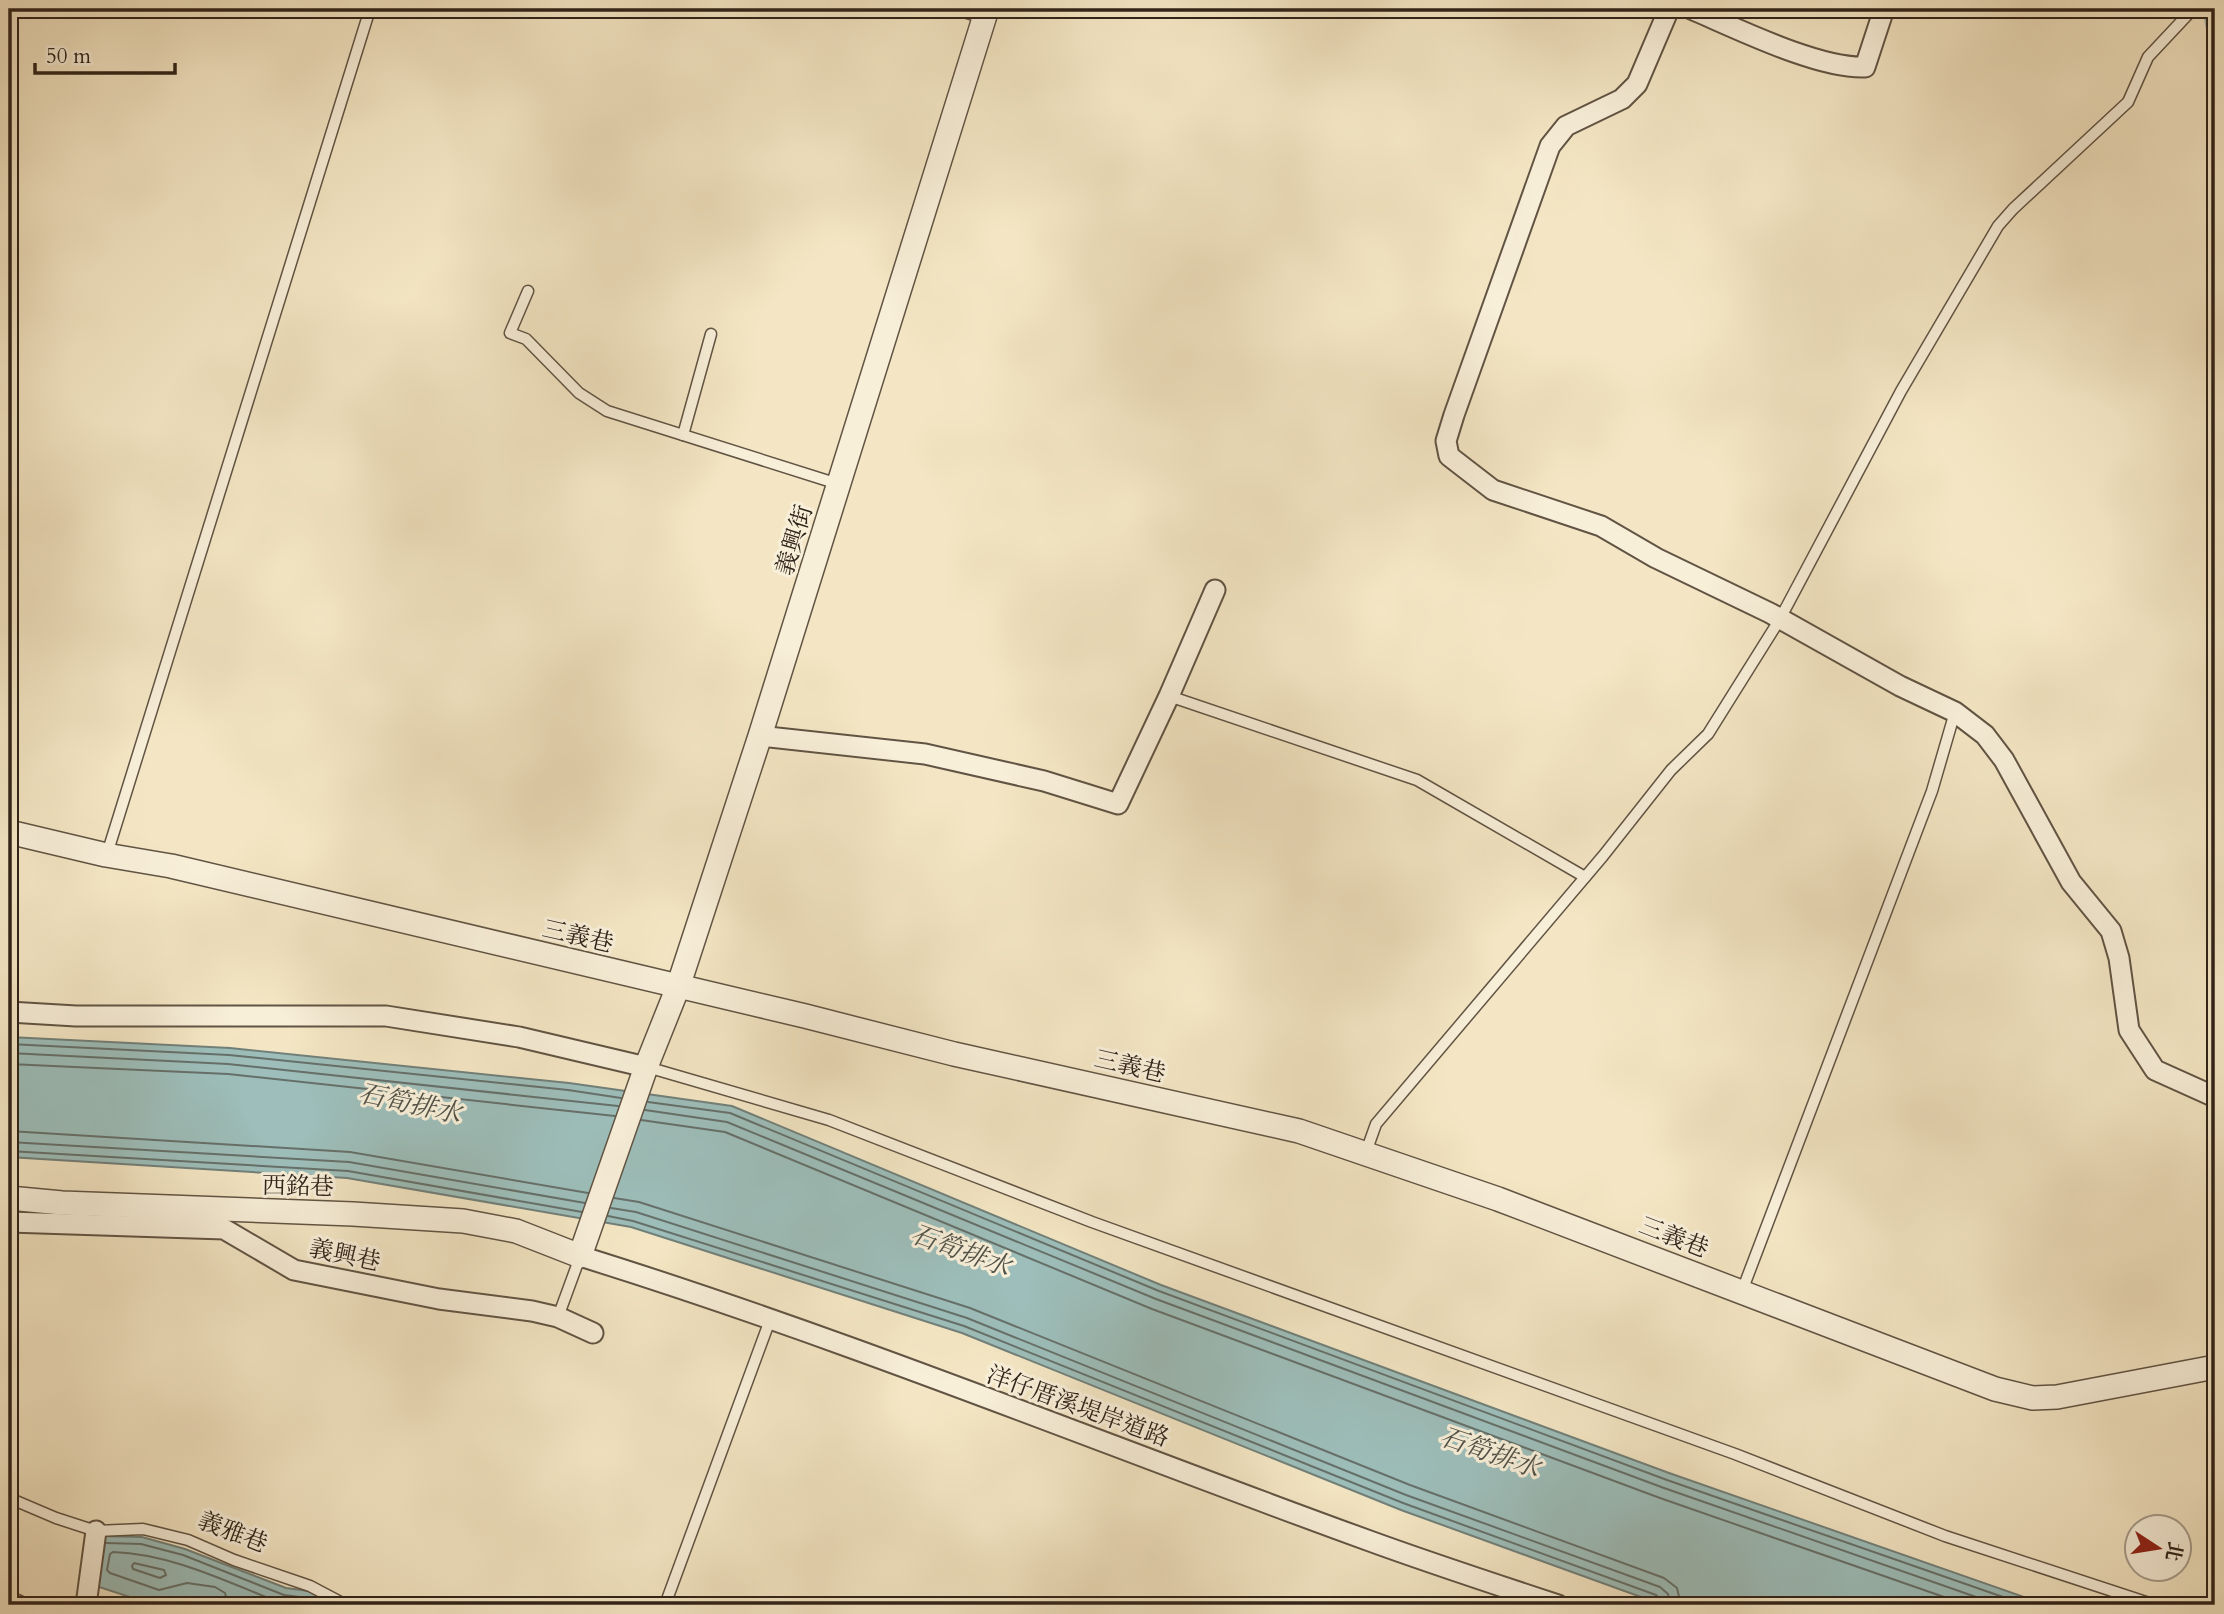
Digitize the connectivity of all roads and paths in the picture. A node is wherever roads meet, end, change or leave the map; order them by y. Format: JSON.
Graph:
{"nodes":[{"id":1,"x":370,"y":9,"type":"edge"},
{"id":2,"x":955,"y":9,"type":"edge"},
{"id":3,"x":1669,"y":9,"type":"edge"},
{"id":4,"x":1690,"y":9,"type":"edge"},
{"id":5,"x":1884,"y":9,"type":"edge"},
{"id":6,"x":2193,"y":9,"type":"edge"},
{"id":7,"x":985,"y":14,"type":"edge"},
{"id":8,"x":528,"y":291,"type":"dead end"},
{"id":9,"x":711,"y":334,"type":"dead end"},
{"id":10,"x":683,"y":435,"type":"junction"},
{"id":11,"x":838,"y":485,"type":"junction"},
{"id":12,"x":1215,"y":590,"type":"dead end"},
{"id":13,"x":1780,"y":619,"type":"junction"},
{"id":14,"x":1169,"y":696,"type":"junction"},
{"id":15,"x":1955,"y":712,"type":"junction"},
{"id":16,"x":760,"y":736,"type":"junction"},
{"id":17,"x":9,"y":832,"type":"edge"},
{"id":18,"x":106,"y":855,"type":"junction"},
{"id":19,"x":1586,"y":877,"type":"junction"},
{"id":20,"x":678,"y":987,"type":"junction"},
{"id":21,"x":9,"y":1012,"type":"edge"},
{"id":22,"x":644,"y":1075,"type":"junction"},
{"id":23,"x":2215,"y":1097,"type":"edge"},
{"id":24,"x":1366,"y":1152,"type":"junction"},
{"id":25,"x":9,"y":1198,"type":"edge"},
{"id":26,"x":9,"y":1222,"type":"edge"},
{"id":27,"x":580,"y":1256,"type":"junction"},
{"id":28,"x":1742,"y":1292,"type":"junction"},
{"id":29,"x":558,"y":1317,"type":"junction"},
{"id":30,"x":770,"y":1320,"type":"junction"},
{"id":31,"x":593,"y":1333,"type":"dead end"},
{"id":32,"x":2215,"y":1367,"type":"edge"},
{"id":33,"x":9,"y":1498,"type":"edge"},
{"id":34,"x":96,"y":1531,"type":"junction"},
{"id":35,"x":9,"y":1602,"type":"edge"},
{"id":36,"x":16,"y":1605,"type":"edge"},
{"id":37,"x":86,"y":1605,"type":"edge"},
{"id":38,"x":346,"y":1605,"type":"edge"},
{"id":39,"x":665,"y":1605,"type":"edge"},
{"id":40,"x":1558,"y":1605,"type":"edge"},
{"id":41,"x":2155,"y":1605,"type":"edge"}],
"edges":[{"from":1,"to":18,"type":"lane"},
{"from":2,"to":7,"type":"lane"},
{"from":3,"to":13,"type":"street"},
{"from":4,"to":5,"type":"street"},
{"from":6,"to":13,"type":"lane"},
{"from":7,"to":11,"type":"street","name":"義興街"},
{"from":8,"to":10,"type":"lane"},
{"from":9,"to":10,"type":"lane"},
{"from":10,"to":11,"type":"lane"},
{"from":11,"to":16,"type":"street","name":"義興街"},
{"from":12,"to":14,"type":"street"},
{"from":13,"to":15,"type":"street"},
{"from":13,"to":19,"type":"lane"},
{"from":14,"to":16,"type":"street"},
{"from":14,"to":19,"type":"lane"},
{"from":15,"to":23,"type":"street"},
{"from":15,"to":28,"type":"lane"},
{"from":16,"to":20,"type":"street","name":"義興街"},
{"from":17,"to":18,"type":"street","name":"三義巷"},
{"from":18,"to":20,"type":"street","name":"三義巷"},
{"from":19,"to":24,"type":"lane"},
{"from":20,"to":22,"type":"street","name":"義興街"},
{"from":20,"to":24,"type":"street","name":"三義巷"},
{"from":21,"to":22,"type":"street"},
{"from":22,"to":27,"type":"street","name":"義興街"},
{"from":22,"to":41,"type":"lane"},
{"from":24,"to":28,"type":"street","name":"三義巷"},
{"from":25,"to":27,"type":"street","name":"西銘巷"},
{"from":26,"to":29,"type":"street","name":"義興巷"},
{"from":27,"to":29,"type":"lane"},
{"from":27,"to":30,"type":"street","name":"洋仔厝溪堤岸道路"},
{"from":28,"to":32,"type":"street","name":"三義巷"},
{"from":29,"to":31,"type":"street","name":"義興巷"},
{"from":30,"to":39,"type":"lane"},
{"from":30,"to":40,"type":"street","name":"洋仔厝溪堤岸道路"},
{"from":33,"to":34,"type":"lane","name":"義雅巷"},
{"from":34,"to":37,"type":"street"},
{"from":34,"to":38,"type":"lane","name":"義雅巷"},
{"from":35,"to":36,"type":"street"}]}
